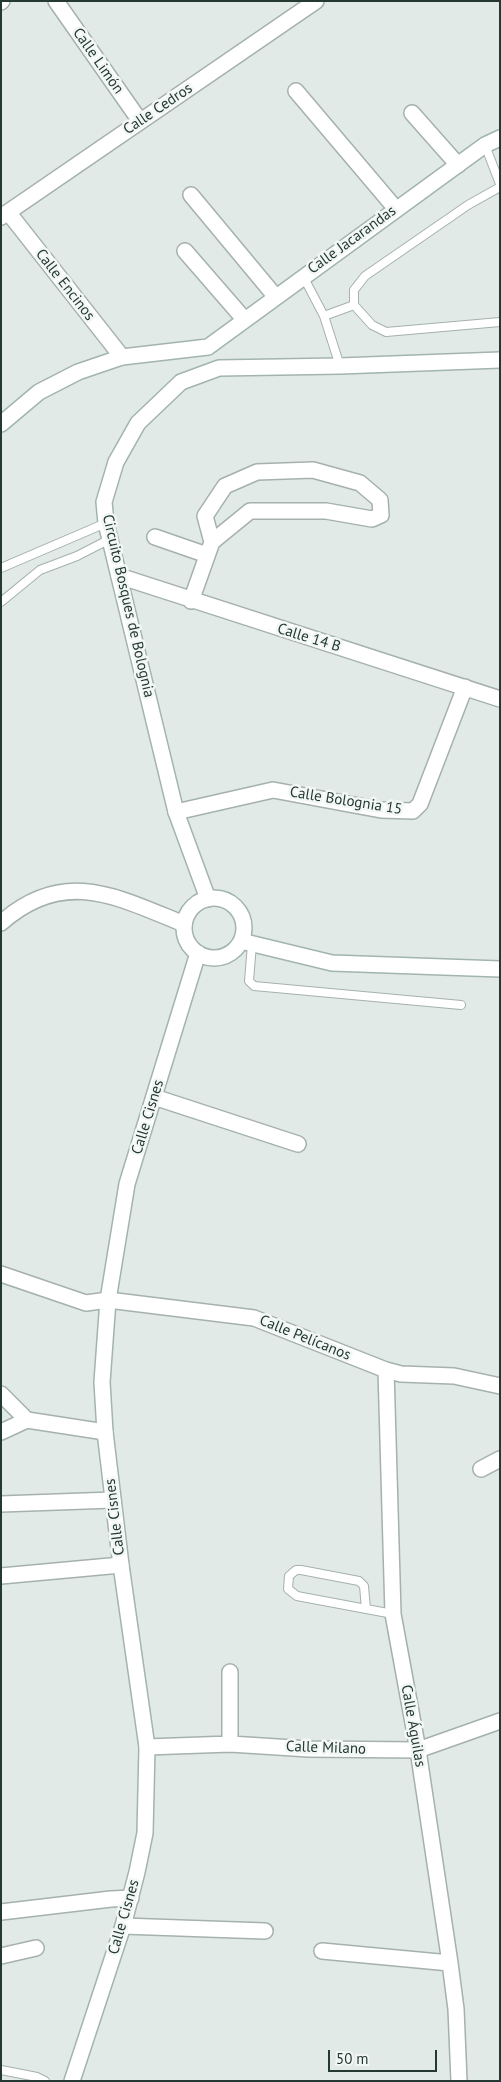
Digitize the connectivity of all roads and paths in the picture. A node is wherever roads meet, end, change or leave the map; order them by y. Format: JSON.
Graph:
{"nodes":[{"id":1,"x":56,"y":1,"type":"edge"},
{"id":2,"x":316,"y":1,"type":"edge"},
{"id":3,"x":296,"y":91,"type":"dead end"},
{"id":4,"x":412,"y":113,"type":"dead end"},
{"id":5,"x":140,"y":121,"type":"junction"},
{"id":6,"x":500,"y":138,"type":"edge"},
{"id":7,"x":485,"y":145,"type":"junction"},
{"id":8,"x":458,"y":165,"type":"junction"},
{"id":9,"x":500,"y":185,"type":"edge"},
{"id":10,"x":190,"y":195,"type":"dead end"},
{"id":11,"x":396,"y":209,"type":"junction"},
{"id":12,"x":4,"y":215,"type":"edge"},
{"id":13,"x":186,"y":250,"type":"dead end"},
{"id":14,"x":302,"y":276,"type":"junction"},
{"id":15,"x":275,"y":296,"type":"junction"},
{"id":16,"x":354,"y":305,"type":"junction"},
{"id":17,"x":324,"y":316,"type":"junction"},
{"id":18,"x":244,"y":319,"type":"junction"},
{"id":19,"x":500,"y":322,"type":"edge"},
{"id":20,"x":208,"y":347,"type":"junction"},
{"id":21,"x":122,"y":357,"type":"junction"},
{"id":22,"x":500,"y":360,"type":"edge"},
{"id":23,"x":340,"y":366,"type":"junction"},
{"id":24,"x":219,"y":368,"type":"junction"},
{"id":25,"x":1,"y":424,"type":"edge"},
{"id":26,"x":106,"y":523,"type":"junction"},
{"id":27,"x":155,"y":537,"type":"dead end"},
{"id":28,"x":110,"y":539,"type":"junction"},
{"id":29,"x":210,"y":549,"type":"junction"},
{"id":30,"x":1,"y":568,"type":"edge"},
{"id":31,"x":119,"y":576,"type":"junction"},
{"id":32,"x":192,"y":601,"type":"junction"},
{"id":33,"x":1,"y":602,"type":"edge"},
{"id":34,"x":465,"y":687,"type":"junction"},
{"id":35,"x":500,"y":699,"type":"edge"},
{"id":36,"x":176,"y":812,"type":"junction"},
{"id":37,"x":208,"y":899,"type":"junction"},
{"id":38,"x":1,"y":923,"type":"edge"},
{"id":39,"x":184,"y":924,"type":"junction"},
{"id":40,"x":246,"y":942,"type":"junction"},
{"id":41,"x":198,"y":953,"type":"junction"},
{"id":42,"x":500,"y":969,"type":"edge"},
{"id":43,"x":461,"y":1005,"type":"dead end"},
{"id":44,"x":154,"y":1097,"type":"junction"},
{"id":45,"x":298,"y":1144,"type":"dead end"},
{"id":46,"x":1,"y":1274,"type":"edge"},
{"id":47,"x":108,"y":1300,"type":"junction"},
{"id":48,"x":386,"y":1370,"type":"junction"},
{"id":49,"x":500,"y":1386,"type":"edge"},
{"id":50,"x":1,"y":1394,"type":"edge"},
{"id":51,"x":27,"y":1420,"type":"junction"},
{"id":52,"x":1,"y":1432,"type":"edge"},
{"id":53,"x":105,"y":1432,"type":"junction"},
{"id":54,"x":500,"y":1459,"type":"edge"},
{"id":55,"x":481,"y":1470,"type":"dead end"},
{"id":56,"x":113,"y":1500,"type":"junction"},
{"id":57,"x":1,"y":1504,"type":"edge"},
{"id":58,"x":121,"y":1565,"type":"junction"},
{"id":59,"x":1,"y":1576,"type":"edge"},
{"id":60,"x":366,"y":1609,"type":"junction"},
{"id":61,"x":393,"y":1614,"type":"junction"},
{"id":62,"x":230,"y":1672,"type":"dead end"},
{"id":63,"x":500,"y":1721,"type":"edge"},
{"id":64,"x":230,"y":1744,"type":"junction"},
{"id":65,"x":147,"y":1747,"type":"junction"},
{"id":66,"x":418,"y":1750,"type":"junction"},
{"id":67,"x":131,"y":1898,"type":"junction"},
{"id":68,"x":1,"y":1912,"type":"edge"},
{"id":69,"x":123,"y":1926,"type":"junction"},
{"id":70,"x":265,"y":1931,"type":"dead end"},
{"id":71,"x":36,"y":1948,"type":"dead end"},
{"id":72,"x":322,"y":1951,"type":"dead end"},
{"id":73,"x":1,"y":1956,"type":"edge"},
{"id":74,"x":450,"y":1963,"type":"junction"},
{"id":75,"x":1,"y":2070,"type":"edge"},
{"id":76,"x":45,"y":2081,"type":"edge"},
{"id":77,"x":72,"y":2081,"type":"edge"},
{"id":78,"x":459,"y":2081,"type":"edge"}],
"edges":[{"from":1,"to":5,"type":"street","name":"Calle Limón"},
{"from":2,"to":5,"type":"street","name":"Calle Cedros"},
{"from":3,"to":11,"type":"street"},
{"from":4,"to":8,"type":"street"},
{"from":5,"to":12,"type":"street","name":"Calle Cedros"},
{"from":6,"to":7,"type":"street","name":"Calle Jacarandas"},
{"from":7,"to":8,"type":"street","name":"Calle Jacarandas"},
{"from":7,"to":9,"type":"lane"},
{"from":8,"to":11,"type":"street","name":"Calle Jacarandas"},
{"from":9,"to":16,"type":"lane"},
{"from":10,"to":15,"type":"street"},
{"from":11,"to":14,"type":"street","name":"Calle Jacarandas"},
{"from":12,"to":21,"type":"street","name":"Calle Encinos"},
{"from":13,"to":18,"type":"street"},
{"from":14,"to":15,"type":"street","name":"Calle Jacarandas"},
{"from":14,"to":17,"type":"lane"},
{"from":15,"to":18,"type":"street","name":"Calle Jacarandas"},
{"from":16,"to":17,"type":"lane"},
{"from":16,"to":19,"type":"lane"},
{"from":17,"to":23,"type":"lane"},
{"from":18,"to":20,"type":"street","name":"Calle Jacarandas"},
{"from":20,"to":21,"type":"street"},
{"from":20,"to":24,"type":"street"},
{"from":21,"to":25,"type":"street"},
{"from":22,"to":23,"type":"street","name":"Circuito Bosques de Bolognia"},
{"from":23,"to":24,"type":"street","name":"Circuito Bosques de Bolognia"},
{"from":24,"to":26,"type":"street","name":"Circuito Bosques de Bolognia"},
{"from":26,"to":28,"type":"street","name":"Circuito Bosques de Bolognia"},
{"from":26,"to":30,"type":"lane"},
{"from":27,"to":29,"type":"street"},
{"from":28,"to":31,"type":"street","name":"Circuito Bosques de Bolognia"},
{"from":28,"to":33,"type":"lane"},
{"from":29,"to":29,"type":"street"},
{"from":29,"to":32,"type":"street"},
{"from":31,"to":32,"type":"street","name":"Calle 14 B"},
{"from":31,"to":36,"type":"street","name":"Circuito Bosques de Bolognia"},
{"from":32,"to":34,"type":"street","name":"Calle 14 B"},
{"from":34,"to":35,"type":"street","name":"Calle 14 B"},
{"from":34,"to":36,"type":"street","name":"Calle Bolognia 15"},
{"from":36,"to":37,"type":"street","name":"Circuito Bosques de Bolognia"},
{"from":37,"to":39,"type":"street"},
{"from":37,"to":40,"type":"street"},
{"from":38,"to":39,"type":"street"},
{"from":39,"to":41,"type":"street"},
{"from":40,"to":41,"type":"street"},
{"from":40,"to":42,"type":"street"},
{"from":40,"to":43,"type":"lane"},
{"from":41,"to":44,"type":"street","name":"Calle Cisnes"},
{"from":44,"to":45,"type":"street"},
{"from":44,"to":47,"type":"street","name":"Calle Cisnes"},
{"from":46,"to":47,"type":"street","name":"Calle Pelícanos"},
{"from":47,"to":48,"type":"street","name":"Calle Pelícanos"},
{"from":47,"to":53,"type":"street","name":"Calle Cisnes"},
{"from":48,"to":49,"type":"street","name":"Calle Pelícanos"},
{"from":48,"to":61,"type":"street","name":"Calle Águilas"},
{"from":50,"to":51,"type":"street"},
{"from":51,"to":52,"type":"street"},
{"from":51,"to":53,"type":"street"},
{"from":53,"to":56,"type":"street","name":"Calle Cisnes"},
{"from":54,"to":55,"type":"street"},
{"from":56,"to":57,"type":"street"},
{"from":56,"to":58,"type":"street","name":"Calle Cisnes"},
{"from":58,"to":59,"type":"street"},
{"from":58,"to":65,"type":"street","name":"Calle Cisnes"},
{"from":60,"to":60,"type":"lane"},
{"from":60,"to":61,"type":"lane"},
{"from":61,"to":66,"type":"street","name":"Calle Águilas"},
{"from":62,"to":64,"type":"street"},
{"from":63,"to":66,"type":"street","name":"Calle Milano"},
{"from":64,"to":65,"type":"street","name":"Calle Milano"},
{"from":64,"to":66,"type":"street","name":"Calle Milano"},
{"from":65,"to":67,"type":"street","name":"Calle Cisnes"},
{"from":66,"to":74,"type":"street","name":"Calle Águilas"},
{"from":67,"to":68,"type":"street"},
{"from":67,"to":69,"type":"street","name":"Calle Cisnes"},
{"from":69,"to":70,"type":"street"},
{"from":69,"to":77,"type":"street","name":"Calle Cisnes"},
{"from":71,"to":73,"type":"street"},
{"from":72,"to":74,"type":"street"},
{"from":74,"to":78,"type":"street","name":"Calle Águilas"},
{"from":75,"to":76,"type":"lane"}]}
